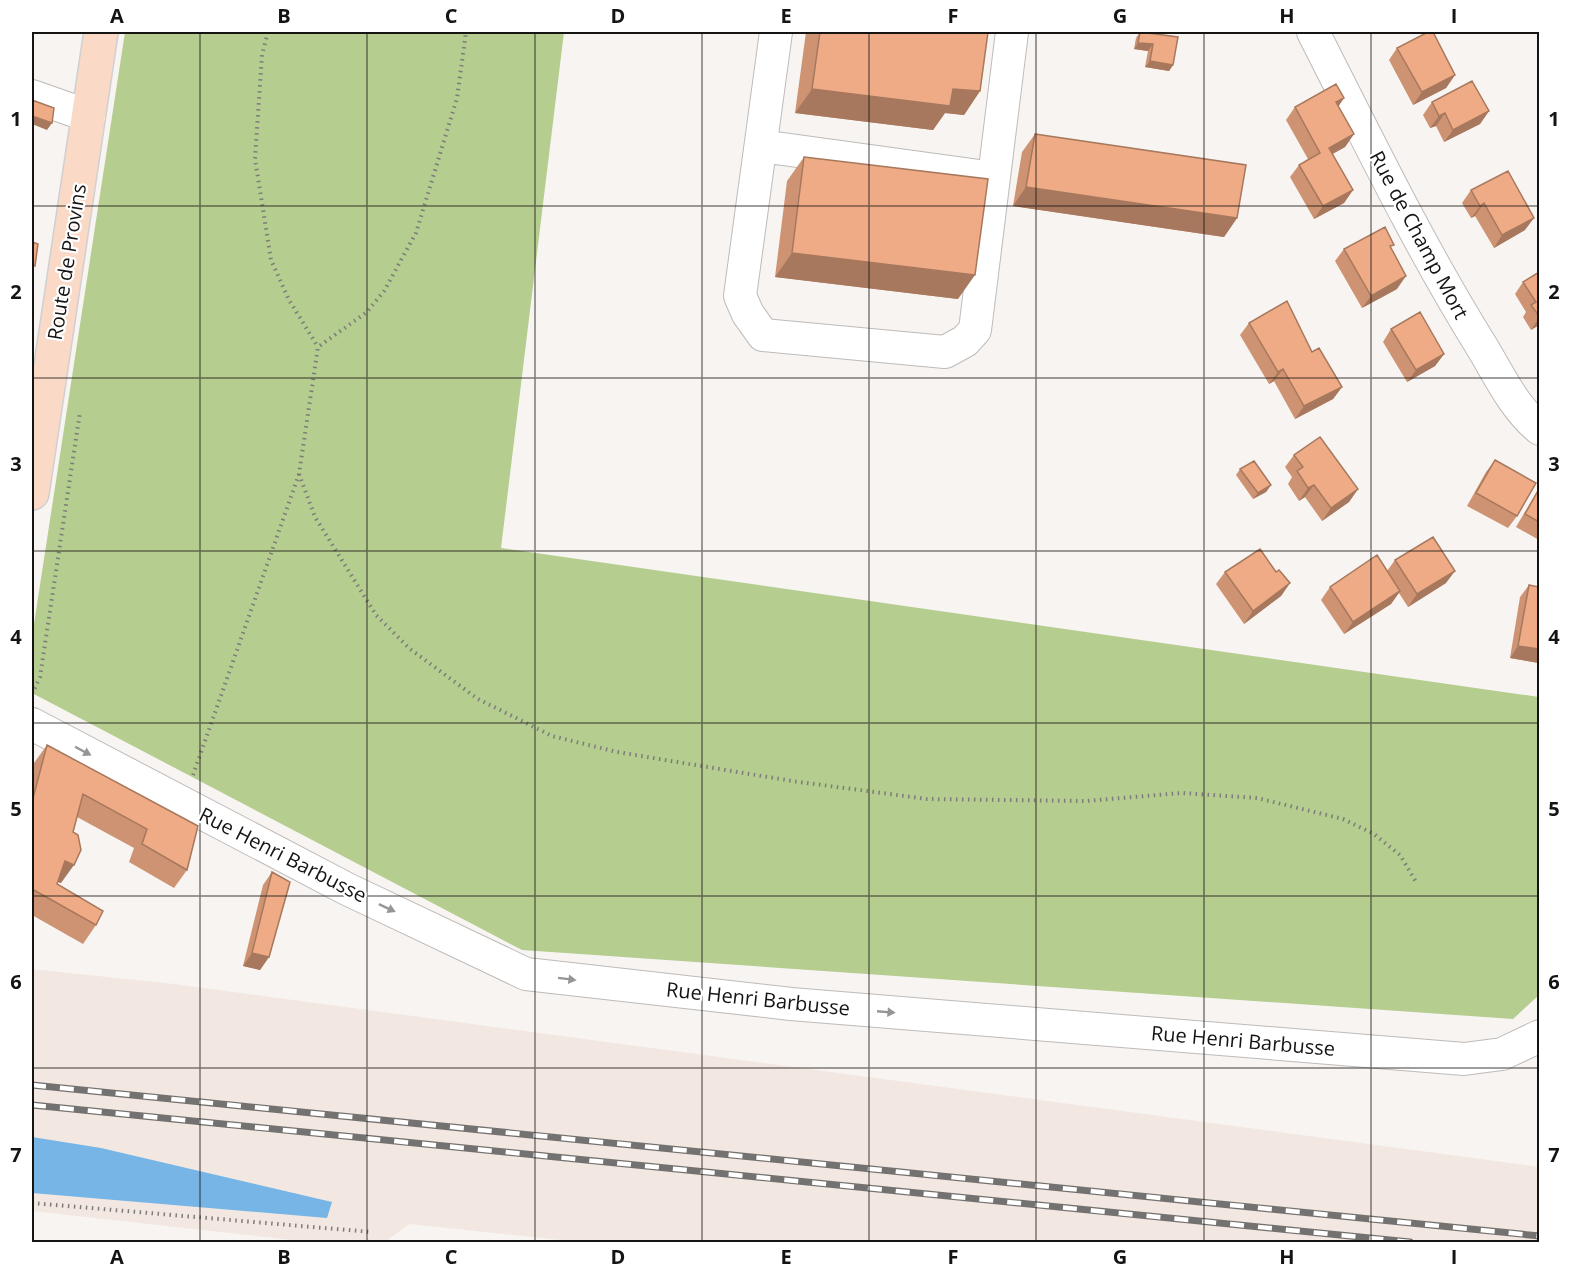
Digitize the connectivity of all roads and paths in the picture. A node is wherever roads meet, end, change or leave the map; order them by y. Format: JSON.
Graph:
{"nodes":[{"id":1,"x":101,"y":32,"type":"edge"},
{"id":2,"x":268,"y":32,"type":"edge"},
{"id":3,"x":466,"y":32,"type":"edge"},
{"id":4,"x":776,"y":32,"type":"edge"},
{"id":5,"x":1012,"y":32,"type":"edge"},
{"id":6,"x":1313,"y":32,"type":"edge"},
{"id":7,"x":32,"y":96,"type":"edge"},
{"id":8,"x":89,"y":116,"type":"junction"},
{"id":9,"x":761,"y":146,"type":"junction"},
{"id":10,"x":994,"y":178,"type":"junction"},
{"id":11,"x":318,"y":347,"type":"junction"},
{"id":12,"x":1539,"y":429,"type":"edge"},
{"id":13,"x":299,"y":474,"type":"junction"},
{"id":14,"x":32,"y":493,"type":"edge"},
{"id":15,"x":32,"y":724,"type":"edge"},
{"id":16,"x":183,"y":803,"type":"junction"},
{"id":17,"x":1416,"y":882,"type":"dead end"},
{"id":18,"x":1539,"y":1036,"type":"edge"},
{"id":19,"x":32,"y":1203,"type":"edge"},
{"id":20,"x":371,"y":1232,"type":"dead end"}],
"edges":[{"from":1,"to":8,"type":"main road","name":"Route de Provins"},
{"from":2,"to":11,"type":"path"},
{"from":3,"to":11,"type":"path"},
{"from":4,"to":9,"type":"street"},
{"from":5,"to":10,"type":"street"},
{"from":6,"to":12,"type":"street","name":"Rue de Champ Mort"},
{"from":7,"to":8,"type":"street"},
{"from":8,"to":14,"type":"main road","name":"Route de Provins"},
{"from":9,"to":10,"type":"street"},
{"from":9,"to":10,"type":"street"},
{"from":11,"to":13,"type":"path"},
{"from":13,"to":16,"type":"path"},
{"from":13,"to":17,"type":"path"},
{"from":15,"to":16,"type":"street","name":"Rue Henri Barbusse","one_way":true},
{"from":16,"to":18,"type":"street","name":"Rue Henri Barbusse","one_way":true},
{"from":19,"to":20,"type":"path"}]}
